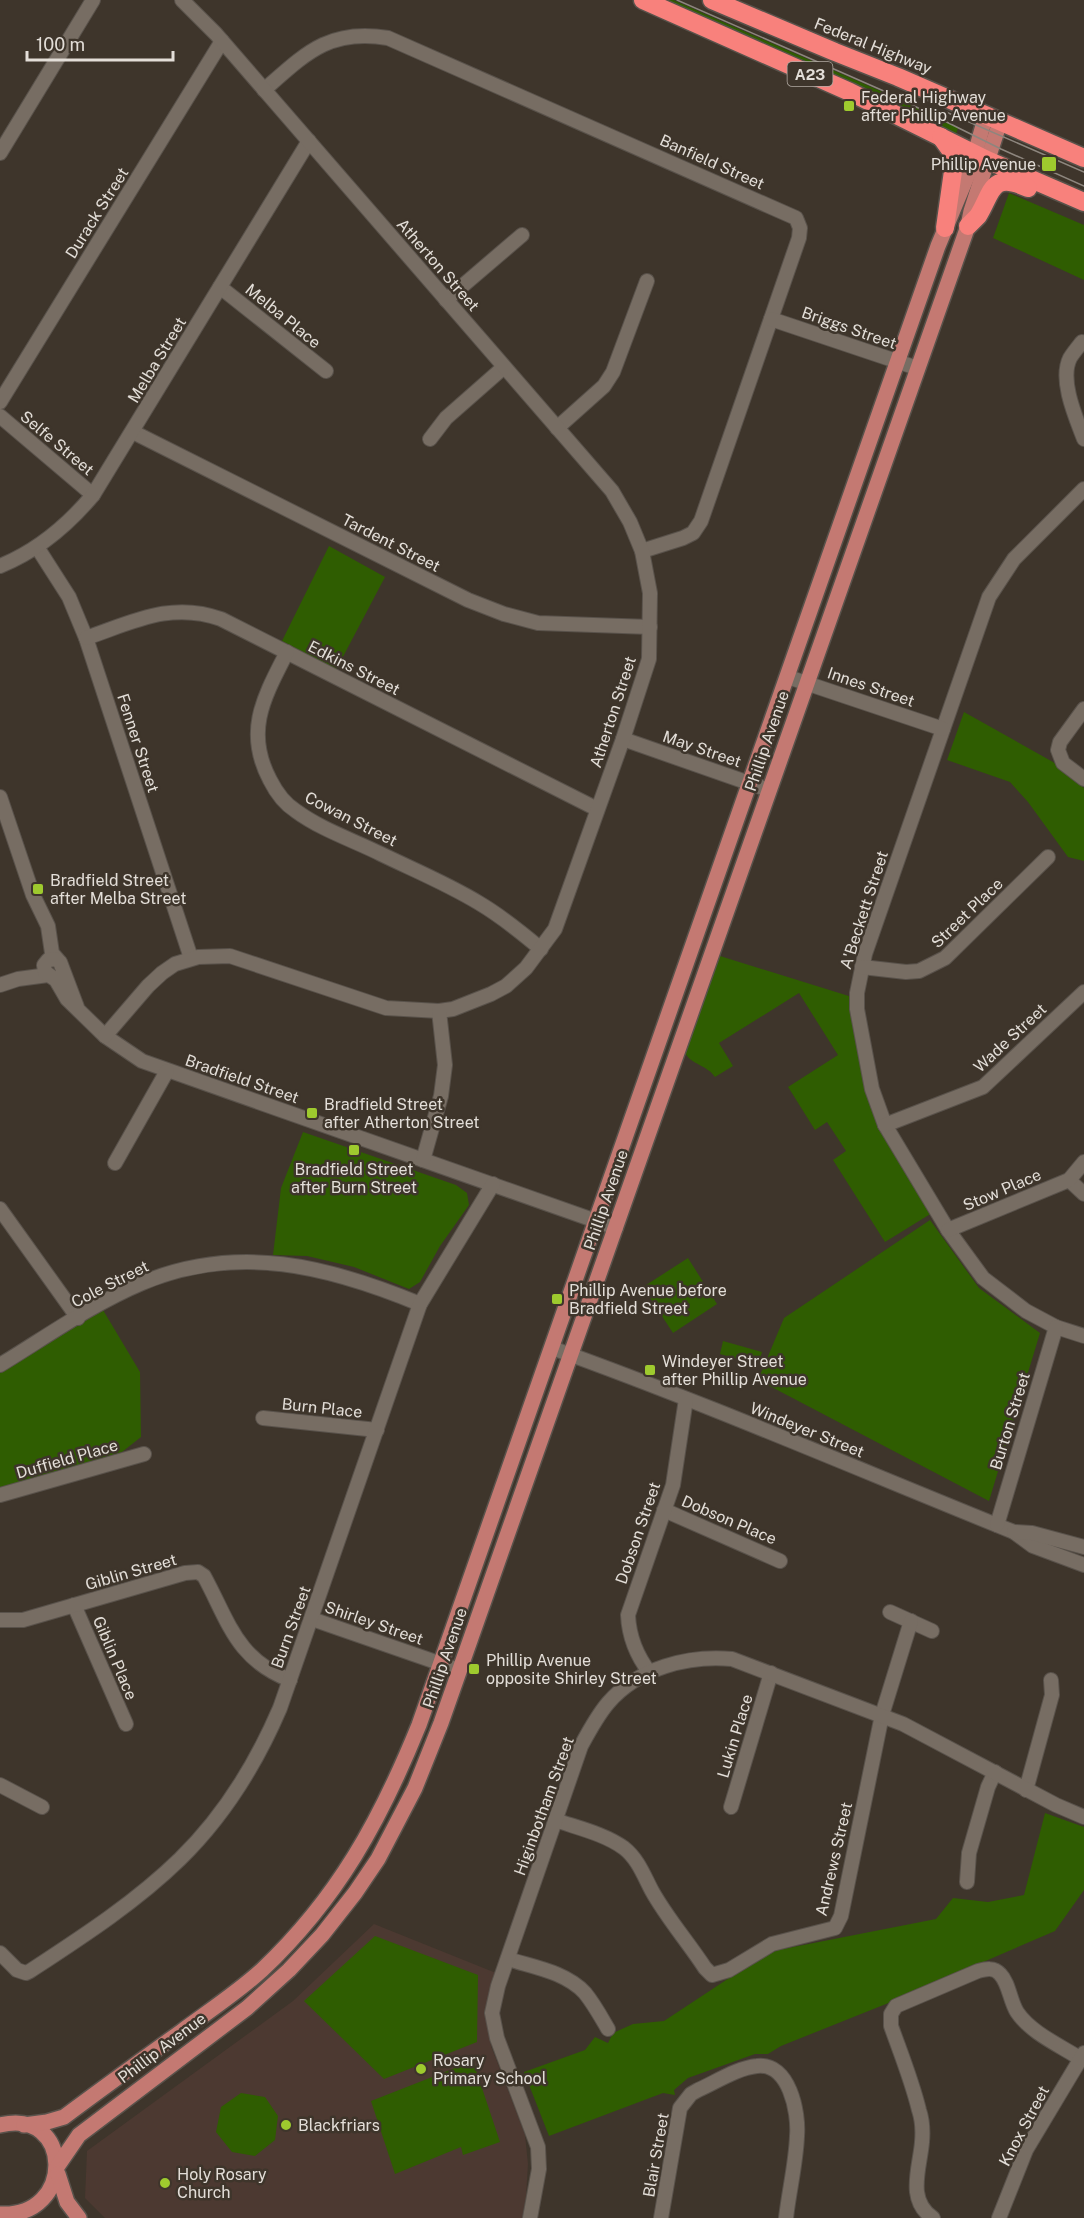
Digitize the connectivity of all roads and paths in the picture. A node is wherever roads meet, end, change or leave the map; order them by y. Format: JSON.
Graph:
{"nodes":[{"id":1,"x":93,"y":0,"type":"edge"},
{"id":2,"x":182,"y":0,"type":"edge"},
{"id":3,"x":642,"y":0,"type":"edge"},
{"id":4,"x":712,"y":0,"type":"edge"},
{"id":5,"x":222,"y":41,"type":"junction"},
{"id":6,"x":264,"y":90,"type":"junction"},
{"id":7,"x":993,"y":119,"type":"junction"},
{"id":8,"x":941,"y":137,"type":"junction"},
{"id":9,"x":309,"y":141,"type":"junction"},
{"id":10,"x":0,"y":153,"type":"edge"},
{"id":11,"x":981,"y":156,"type":"junction"},
{"id":12,"x":1084,"y":159,"type":"edge"},
{"id":13,"x":1084,"y":202,"type":"edge"},
{"id":14,"x":1084,"y":212,"type":"edge"},
{"id":15,"x":968,"y":226,"type":"junction"},
{"id":16,"x":945,"y":228,"type":"junction"},
{"id":17,"x":522,"y":235,"type":"dead end"},
{"id":18,"x":647,"y":281,"type":"dead end"},
{"id":19,"x":220,"y":287,"type":"junction"},
{"id":20,"x":446,"y":300,"type":"junction"},
{"id":21,"x":771,"y":319,"type":"junction"},
{"id":22,"x":1082,"y":342,"type":"dead end"},
{"id":23,"x":898,"y":362,"type":"junction"},
{"id":24,"x":504,"y":367,"type":"junction"},
{"id":25,"x":917,"y":368,"type":"junction"},
{"id":26,"x":326,"y":371,"type":"dead end"},
{"id":27,"x":0,"y":402,"type":"edge"},
{"id":28,"x":0,"y":416,"type":"edge"},
{"id":29,"x":557,"y":428,"type":"junction"},
{"id":30,"x":133,"y":432,"type":"junction"},
{"id":31,"x":430,"y":439,"type":"dead end"},
{"id":32,"x":1084,"y":439,"type":"edge"},
{"id":33,"x":1084,"y":489,"type":"edge"},
{"id":34,"x":93,"y":495,"type":"junction"},
{"id":35,"x":37,"y":547,"type":"junction"},
{"id":36,"x":642,"y":551,"type":"junction"},
{"id":37,"x":0,"y":566,"type":"edge"},
{"id":38,"x":650,"y":627,"type":"junction"},
{"id":39,"x":86,"y":638,"type":"junction"},
{"id":40,"x":287,"y":652,"type":"junction"},
{"id":41,"x":788,"y":677,"type":"junction"},
{"id":42,"x":806,"y":683,"type":"junction"},
{"id":43,"x":1084,"y":709,"type":"edge"},
{"id":44,"x":943,"y":729,"type":"junction"},
{"id":45,"x":623,"y":739,"type":"junction"},
{"id":46,"x":1084,"y":779,"type":"edge"},
{"id":47,"x":750,"y":783,"type":"junction"},
{"id":48,"x":769,"y":790,"type":"junction"},
{"id":49,"x":0,"y":797,"type":"edge"},
{"id":50,"x":597,"y":809,"type":"junction"},
{"id":51,"x":1048,"y":857,"type":"dead end"},
{"id":52,"x":541,"y":949,"type":"junction"},
{"id":53,"x":191,"y":958,"type":"junction"},
{"id":54,"x":862,"y":967,"type":"junction"},
{"id":55,"x":51,"y":968,"type":"junction"},
{"id":56,"x":0,"y":985,"type":"edge"},
{"id":57,"x":1084,"y":992,"type":"edge"},
{"id":58,"x":439,"y":1011,"type":"junction"},
{"id":59,"x":105,"y":1036,"type":"junction"},
{"id":60,"x":167,"y":1071,"type":"junction"},
{"id":61,"x":885,"y":1125,"type":"junction"},
{"id":62,"x":423,"y":1160,"type":"junction"},
{"id":63,"x":1084,"y":1162,"type":"edge"},
{"id":64,"x":115,"y":1163,"type":"dead end"},
{"id":65,"x":1069,"y":1180,"type":"junction"},
{"id":66,"x":493,"y":1184,"type":"junction"},
{"id":67,"x":1084,"y":1194,"type":"edge"},
{"id":68,"x":0,"y":1209,"type":"edge"},
{"id":69,"x":597,"y":1220,"type":"junction"},
{"id":70,"x":616,"y":1228,"type":"junction"},
{"id":71,"x":948,"y":1230,"type":"junction"},
{"id":72,"x":420,"y":1304,"type":"junction"},
{"id":73,"x":78,"y":1318,"type":"junction"},
{"id":74,"x":1056,"y":1327,"type":"junction"},
{"id":75,"x":1084,"y":1336,"type":"edge"},
{"id":76,"x":552,"y":1348,"type":"junction"},
{"id":77,"x":570,"y":1355,"type":"junction"},
{"id":78,"x":0,"y":1365,"type":"edge"},
{"id":79,"x":686,"y":1399,"type":"junction"},
{"id":80,"x":263,"y":1418,"type":"dead end"},
{"id":81,"x":377,"y":1430,"type":"junction"},
{"id":82,"x":144,"y":1454,"type":"dead end"},
{"id":83,"x":0,"y":1496,"type":"edge"},
{"id":84,"x":664,"y":1510,"type":"junction"},
{"id":85,"x":997,"y":1525,"type":"junction"},
{"id":86,"x":1014,"y":1532,"type":"junction"},
{"id":87,"x":1084,"y":1546,"type":"edge"},
{"id":88,"x":780,"y":1561,"type":"dead end"},
{"id":89,"x":1082,"y":1564,"type":"edge"},
{"id":90,"x":74,"y":1605,"type":"junction"},
{"id":91,"x":890,"y":1612,"type":"dead end"},
{"id":92,"x":312,"y":1619,"type":"junction"},
{"id":93,"x":0,"y":1620,"type":"edge"},
{"id":94,"x":911,"y":1621,"type":"junction"},
{"id":95,"x":932,"y":1631,"type":"dead end"},
{"id":96,"x":440,"y":1664,"type":"junction"},
{"id":97,"x":459,"y":1671,"type":"junction"},
{"id":98,"x":650,"y":1673,"type":"junction"},
{"id":99,"x":771,"y":1673,"type":"junction"},
{"id":100,"x":290,"y":1680,"type":"junction"},
{"id":101,"x":1051,"y":1680,"type":"dead end"},
{"id":102,"x":882,"y":1715,"type":"junction"},
{"id":103,"x":126,"y":1724,"type":"dead end"},
{"id":104,"x":995,"y":1772,"type":"junction"},
{"id":105,"x":0,"y":1785,"type":"edge"},
{"id":106,"x":1026,"y":1790,"type":"junction"},
{"id":107,"x":42,"y":1807,"type":"dead end"},
{"id":108,"x":731,"y":1807,"type":"dead end"},
{"id":109,"x":1084,"y":1817,"type":"edge"},
{"id":110,"x":555,"y":1820,"type":"junction"},
{"id":111,"x":967,"y":1882,"type":"dead end"},
{"id":112,"x":0,"y":1953,"type":"edge"},
{"id":113,"x":508,"y":1959,"type":"junction"},
{"id":114,"x":608,"y":2029,"type":"dead end"},
{"id":115,"x":1083,"y":2056,"type":"edge"},
{"id":116,"x":0,"y":2120,"type":"edge"},
{"id":117,"x":21,"y":2124,"type":"junction"},
{"id":118,"x":0,"y":2125,"type":"edge"},
{"id":119,"x":57,"y":2169,"type":"junction"},
{"id":120,"x":10,"y":2216,"type":"edge"},
{"id":121,"x":79,"y":2218,"type":"edge"},
{"id":122,"x":530,"y":2218,"type":"edge"},
{"id":123,"x":661,"y":2218,"type":"edge"},
{"id":124,"x":786,"y":2218,"type":"edge"},
{"id":125,"x":933,"y":2218,"type":"edge"},
{"id":126,"x":999,"y":2218,"type":"edge"}],
"edges":[{"from":1,"to":10,"type":"street"},
{"from":2,"to":5,"type":"street","name":"Atherton Street"},
{"from":3,"to":8,"type":"highway","number":"A23"},
{"from":4,"to":7,"type":"highway","name":"Federal Highway","number":"A23"},
{"from":5,"to":6,"type":"street","name":"Atherton Street"},
{"from":5,"to":27,"type":"street","name":"Durack Street"},
{"from":6,"to":9,"type":"street","name":"Atherton Street"},
{"from":6,"to":21,"type":"street","name":"Banfield Street"},
{"from":7,"to":11,"type":"main road","name":"Phillip Avenue"},
{"from":7,"to":12,"type":"highway","name":"Federal Highway","number":"A23"},
{"from":8,"to":11,"type":"highway","number":"A23"},
{"from":8,"to":16,"type":"highway"},
{"from":9,"to":19,"type":"street","name":"Melba Street"},
{"from":9,"to":20,"type":"street","name":"Atherton Street"},
{"from":11,"to":13,"type":"highway","number":"A23"},
{"from":11,"to":15,"type":"main road","name":"Phillip Avenue"},
{"from":11,"to":16,"type":"main road","name":"Phillip Avenue"},
{"from":14,"to":15,"type":"highway"},
{"from":15,"to":25,"type":"main road","name":"Phillip Avenue"},
{"from":16,"to":23,"type":"main road","name":"Phillip Avenue"},
{"from":17,"to":20,"type":"street"},
{"from":18,"to":29,"type":"street"},
{"from":19,"to":26,"type":"street","name":"Melba Place"},
{"from":19,"to":30,"type":"street","name":"Melba Street"},
{"from":20,"to":24,"type":"street","name":"Atherton Street"},
{"from":21,"to":23,"type":"street","name":"Briggs Street"},
{"from":21,"to":36,"type":"street","name":"Banfield Street"},
{"from":22,"to":32,"type":"street"},
{"from":23,"to":25,"type":"street","name":"Briggs Street"},
{"from":23,"to":41,"type":"main road","name":"Phillip Avenue"},
{"from":24,"to":29,"type":"street","name":"Atherton Street"},
{"from":24,"to":31,"type":"street"},
{"from":25,"to":42,"type":"main road","name":"Phillip Avenue"},
{"from":28,"to":34,"type":"street","name":"Selfe Street"},
{"from":29,"to":36,"type":"street","name":"Atherton Street"},
{"from":30,"to":34,"type":"street","name":"Melba Street"},
{"from":30,"to":38,"type":"street","name":"Tardent Street"},
{"from":33,"to":44,"type":"street","name":"A'Beckett Street"},
{"from":34,"to":35,"type":"street","name":"Melba Street"},
{"from":35,"to":37,"type":"street","name":"Melba Street"},
{"from":35,"to":39,"type":"street","name":"Fenner Street"},
{"from":36,"to":38,"type":"street","name":"Atherton Street"},
{"from":38,"to":45,"type":"street","name":"Atherton Street"},
{"from":39,"to":40,"type":"street","name":"Edkins Street"},
{"from":39,"to":53,"type":"street","name":"Fenner Street"},
{"from":40,"to":50,"type":"street","name":"Edkins Street"},
{"from":40,"to":52,"type":"street","name":"Cowan Street"},
{"from":41,"to":42,"type":"street","name":"Innes Street"},
{"from":41,"to":47,"type":"main road","name":"Phillip Avenue"},
{"from":42,"to":44,"type":"street","name":"Innes Street"},
{"from":42,"to":48,"type":"main road","name":"Phillip Avenue"},
{"from":43,"to":46,"type":"street"},
{"from":44,"to":54,"type":"street","name":"A'Beckett Street"},
{"from":45,"to":47,"type":"street","name":"May Street"},
{"from":45,"to":50,"type":"street","name":"Atherton Street"},
{"from":47,"to":48,"type":"street","name":"May Street"},
{"from":47,"to":69,"type":"main road","name":"Phillip Avenue"},
{"from":48,"to":70,"type":"main road","name":"Phillip Avenue"},
{"from":49,"to":55,"type":"street","name":"Bradfield Street"},
{"from":50,"to":52,"type":"street","name":"Atherton Street"},
{"from":51,"to":54,"type":"street","name":"Street Place"},
{"from":52,"to":58,"type":"street","name":"Atherton Street"},
{"from":53,"to":58,"type":"street","name":"Atherton Street"},
{"from":53,"to":59,"type":"street","name":"Atherton Street"},
{"from":54,"to":61,"type":"street","name":"A'Beckett Street"},
{"from":55,"to":56,"type":"street"},
{"from":55,"to":59,"type":"street","name":"Bradfield Street"},
{"from":57,"to":61,"type":"street","name":"Wade Street"},
{"from":58,"to":62,"type":"street"},
{"from":59,"to":60,"type":"street","name":"Bradfield Street"},
{"from":60,"to":62,"type":"street","name":"Bradfield Street"},
{"from":60,"to":64,"type":"street"},
{"from":61,"to":71,"type":"street","name":"A'Beckett Street"},
{"from":62,"to":66,"type":"street","name":"Bradfield Street"},
{"from":63,"to":65,"type":"street","name":"Stow Place"},
{"from":65,"to":67,"type":"street"},
{"from":65,"to":71,"type":"street","name":"Stow Place"},
{"from":66,"to":69,"type":"street","name":"Bradfield Street"},
{"from":66,"to":72,"type":"street","name":"Burn Street"},
{"from":68,"to":73,"type":"street"},
{"from":69,"to":70,"type":"street","name":"Bradfield Street"},
{"from":69,"to":76,"type":"main road","name":"Phillip Avenue"},
{"from":70,"to":77,"type":"main road","name":"Phillip Avenue"},
{"from":71,"to":74,"type":"street","name":"A'Beckett Street"},
{"from":72,"to":73,"type":"street","name":"Cole Street"},
{"from":72,"to":81,"type":"street","name":"Burn Street"},
{"from":73,"to":78,"type":"street","name":"Cole Street"},
{"from":74,"to":75,"type":"street","name":"A'Beckett Street"},
{"from":74,"to":85,"type":"street","name":"Burton Street"},
{"from":76,"to":77,"type":"street","name":"Windeyer Street"},
{"from":76,"to":96,"type":"main road","name":"Phillip Avenue"},
{"from":77,"to":79,"type":"street","name":"Windeyer Street"},
{"from":77,"to":97,"type":"main road","name":"Phillip Avenue"},
{"from":79,"to":84,"type":"street","name":"Dobson Street"},
{"from":79,"to":85,"type":"street","name":"Windeyer Street"},
{"from":80,"to":81,"type":"street","name":"Burn Place"},
{"from":81,"to":92,"type":"street","name":"Burn Street"},
{"from":82,"to":83,"type":"street","name":"Duffield Place"},
{"from":84,"to":88,"type":"street","name":"Dobson Place"},
{"from":84,"to":98,"type":"street","name":"Dobson Street"},
{"from":85,"to":86,"type":"street","name":"Windeyer Street"},
{"from":86,"to":87,"type":"street","name":"Windeyer Street"},
{"from":86,"to":89,"type":"street","name":"Windeyer Street"},
{"from":87,"to":89,"type":"street"},
{"from":90,"to":93,"type":"street","name":"Giblin Street"},
{"from":90,"to":100,"type":"street","name":"Giblin Street"},
{"from":90,"to":103,"type":"street","name":"Giblin Place"},
{"from":91,"to":94,"type":"street"},
{"from":92,"to":96,"type":"street","name":"Shirley Street"},
{"from":92,"to":100,"type":"street","name":"Burn Street"},
{"from":94,"to":95,"type":"street"},
{"from":94,"to":102,"type":"street","name":"Andrews Street"},
{"from":96,"to":97,"type":"street","name":"Shirley Street"},
{"from":96,"to":117,"type":"main road","name":"Phillip Avenue"},
{"from":97,"to":119,"type":"main road","name":"Phillip Avenue"},
{"from":98,"to":99,"type":"street","name":"Higinbotham Street"},
{"from":98,"to":110,"type":"street","name":"Higinbotham Street"},
{"from":99,"to":102,"type":"street","name":"Higinbotham Street"},
{"from":99,"to":108,"type":"street","name":"Lukin Place"},
{"from":100,"to":112,"type":"street","name":"Burn Street"},
{"from":101,"to":106,"type":"street"},
{"from":102,"to":104,"type":"street","name":"Higinbotham Street"},
{"from":102,"to":110,"type":"street","name":"Andrews Street"},
{"from":104,"to":106,"type":"street","name":"Higinbotham Street"},
{"from":104,"to":111,"type":"street"},
{"from":105,"to":107,"type":"street"},
{"from":106,"to":109,"type":"street","name":"Higinbotham Street"},
{"from":110,"to":113,"type":"street","name":"Higinbotham Street"},
{"from":113,"to":114,"type":"street"},
{"from":113,"to":122,"type":"street","name":"Higinbotham Street"},
{"from":115,"to":125,"type":"street"},
{"from":115,"to":126,"type":"street","name":"Knox Street"},
{"from":116,"to":117,"type":"main road"},
{"from":117,"to":118,"type":"main road","name":"Phillip Avenue"},
{"from":117,"to":119,"type":"main road"},
{"from":119,"to":120,"type":"main road","name":"Phillip Avenue"},
{"from":119,"to":121,"type":"main road"},
{"from":123,"to":124,"type":"street","name":"Blair Street"}]}
